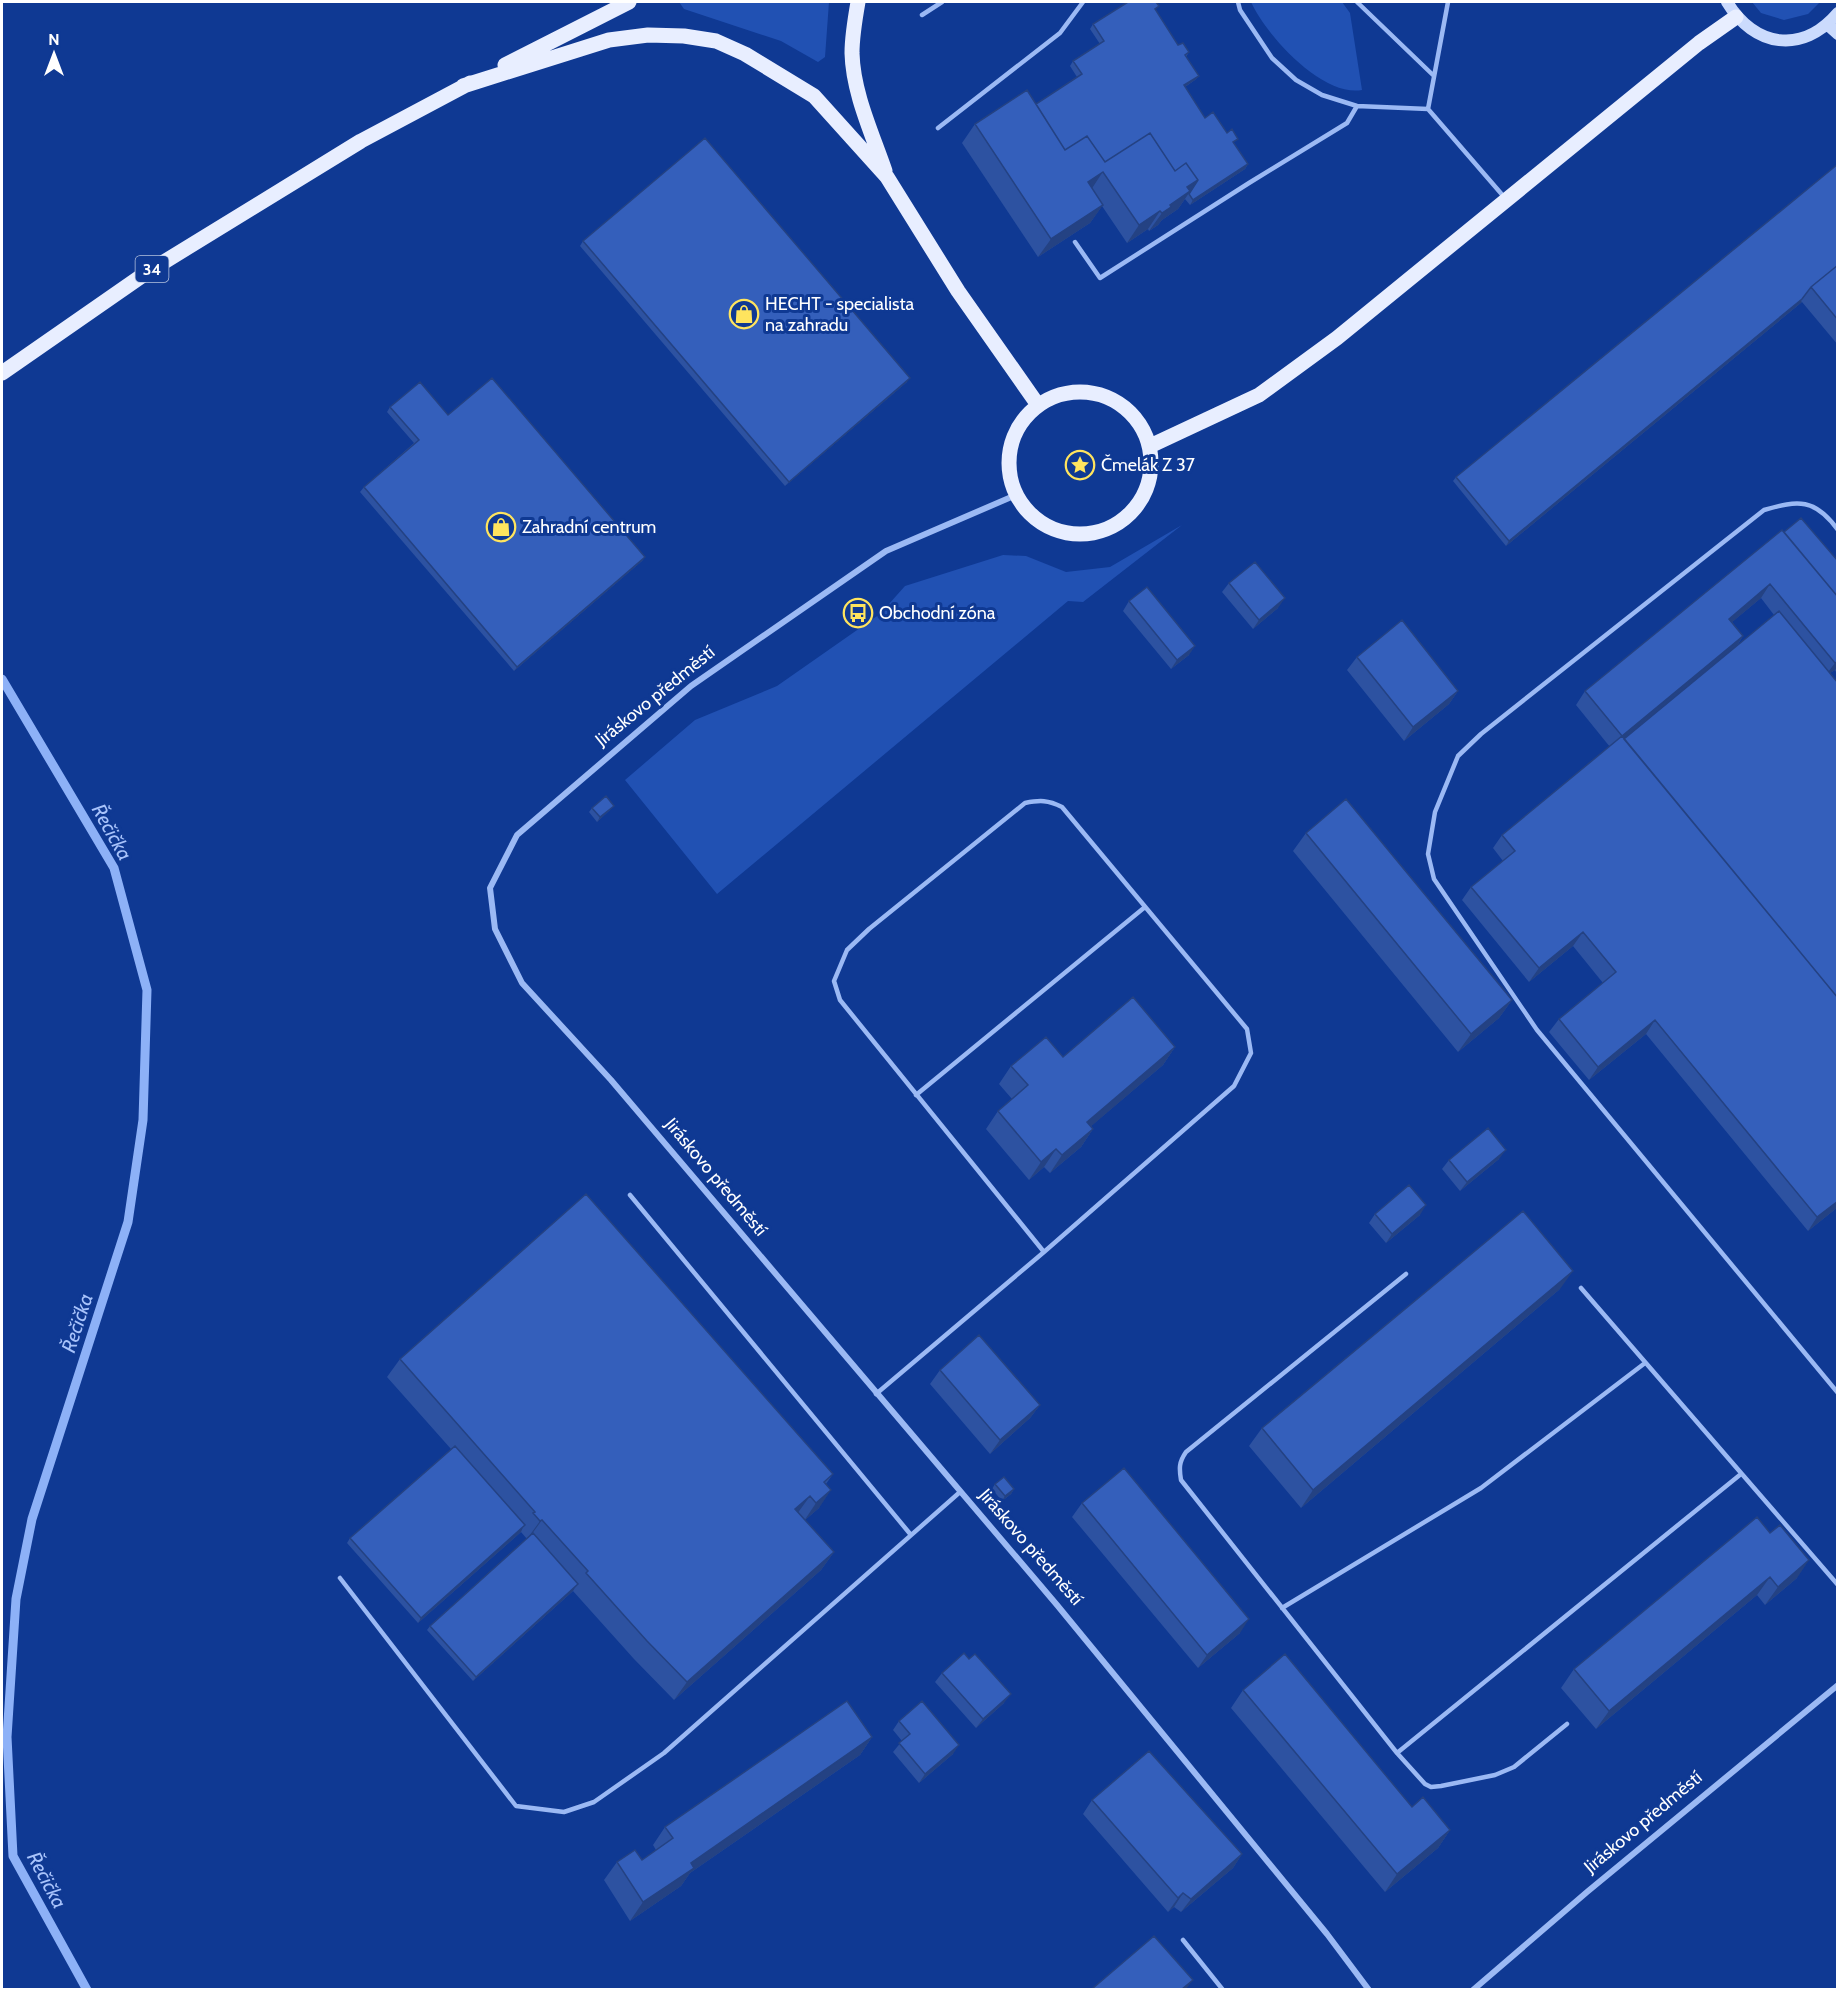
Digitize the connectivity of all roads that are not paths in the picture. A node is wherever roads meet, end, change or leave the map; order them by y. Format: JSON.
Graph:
{"nodes":[{"id":1,"x":629,"y":2,"type":"edge"},
{"id":2,"x":858,"y":2,"type":"edge"},
{"id":3,"x":942,"y":2,"type":"edge"},
{"id":4,"x":1083,"y":2,"type":"edge"},
{"id":5,"x":1238,"y":2,"type":"edge"},
{"id":6,"x":1358,"y":2,"type":"edge"},
{"id":7,"x":1448,"y":2,"type":"edge"},
{"id":8,"x":1727,"y":2,"type":"edge"},
{"id":9,"x":1838,"y":13,"type":"edge"},
{"id":10,"x":922,"y":15,"type":"dead end"},
{"id":11,"x":1736,"y":17,"type":"junction"},
{"id":12,"x":1828,"y":25,"type":"junction"},
{"id":13,"x":1838,"y":34,"type":"edge"},
{"id":14,"x":1434,"y":76,"type":"junction"},
{"id":15,"x":463,"y":86,"type":"junction"},
{"id":16,"x":1357,"y":106,"type":"junction"},
{"id":17,"x":1428,"y":109,"type":"junction"},
{"id":18,"x":939,"y":128,"type":"dead end"},
{"id":19,"x":887,"y":177,"type":"junction"},
{"id":20,"x":1506,"y":199,"type":"junction"},
{"id":21,"x":1075,"y":242,"type":"edge"},
{"id":22,"x":2,"y":373,"type":"edge"},
{"id":23,"x":1038,"y":405,"type":"junction"},
{"id":24,"x":1150,"y":446,"type":"junction"},
{"id":25,"x":1016,"y":495,"type":"junction"},
{"id":26,"x":1838,"y":530,"type":"edge"},
{"id":27,"x":1145,"y":907,"type":"junction"},
{"id":28,"x":916,"y":1095,"type":"junction"},
{"id":29,"x":630,"y":1196,"type":"dead end"},
{"id":30,"x":1044,"y":1252,"type":"junction"},
{"id":31,"x":1406,"y":1274,"type":"dead end"},
{"id":32,"x":1581,"y":1288,"type":"dead end"},
{"id":33,"x":1645,"y":1362,"type":"junction"},
{"id":34,"x":1838,"y":1393,"type":"edge"},
{"id":35,"x":876,"y":1394,"type":"junction"},
{"id":36,"x":1741,"y":1474,"type":"junction"},
{"id":37,"x":960,"y":1492,"type":"junction"},
{"id":38,"x":911,"y":1535,"type":"junction"},
{"id":39,"x":340,"y":1578,"type":"dead end"},
{"id":40,"x":1838,"y":1585,"type":"edge"},
{"id":41,"x":1282,"y":1608,"type":"junction"},
{"id":42,"x":1838,"y":1685,"type":"edge"},
{"id":43,"x":1567,"y":1724,"type":"dead end"},
{"id":44,"x":1396,"y":1753,"type":"junction"},
{"id":45,"x":1183,"y":1940,"type":"dead end"},
{"id":46,"x":1223,"y":1989,"type":"edge"},
{"id":47,"x":1370,"y":1989,"type":"edge"},
{"id":48,"x":1473,"y":1989,"type":"edge"}],
"edges":[{"from":1,"to":15,"type":"main road","number":"34"},
{"from":2,"to":19,"type":"main road"},
{"from":3,"to":10,"type":"lane"},
{"from":4,"to":18,"type":"lane"},
{"from":5,"to":16,"type":"lane"},
{"from":6,"to":14,"type":"lane"},
{"from":7,"to":14,"type":"lane"},
{"from":8,"to":11,"type":"main road"},
{"from":9,"to":12,"type":"main road"},
{"from":11,"to":12,"type":"main road"},
{"from":11,"to":20,"type":"main road"},
{"from":12,"to":13,"type":"main road"},
{"from":14,"to":17,"type":"lane"},
{"from":15,"to":19,"type":"main road"},
{"from":15,"to":22,"type":"main road","number":"34"},
{"from":16,"to":17,"type":"lane"},
{"from":16,"to":21,"type":"lane"},
{"from":17,"to":20,"type":"lane"},
{"from":19,"to":23,"type":"main road"},
{"from":20,"to":24,"type":"main road"},
{"from":23,"to":24,"type":"main road"},
{"from":23,"to":25,"type":"main road"},
{"from":24,"to":25,"type":"main road"},
{"from":25,"to":35,"type":"street","name":"Jiráskovo předměstí"},
{"from":26,"to":34,"type":"lane"},
{"from":27,"to":28,"type":"lane"},
{"from":27,"to":28,"type":"lane"},
{"from":27,"to":30,"type":"lane"},
{"from":28,"to":30,"type":"lane"},
{"from":29,"to":38,"type":"lane"},
{"from":30,"to":35,"type":"lane"},
{"from":31,"to":41,"type":"lane"},
{"from":32,"to":33,"type":"lane"},
{"from":33,"to":36,"type":"lane"},
{"from":33,"to":41,"type":"lane"},
{"from":35,"to":37,"type":"street","name":"Jiráskovo předměstí"},
{"from":36,"to":40,"type":"lane"},
{"from":36,"to":44,"type":"lane"},
{"from":37,"to":38,"type":"lane"},
{"from":37,"to":47,"type":"street","name":"Jiráskovo předměstí"},
{"from":38,"to":39,"type":"lane"},
{"from":41,"to":44,"type":"lane"},
{"from":42,"to":48,"type":"street","name":"Jiráskovo předměstí"},
{"from":43,"to":44,"type":"lane"},
{"from":45,"to":46,"type":"lane"}]}
